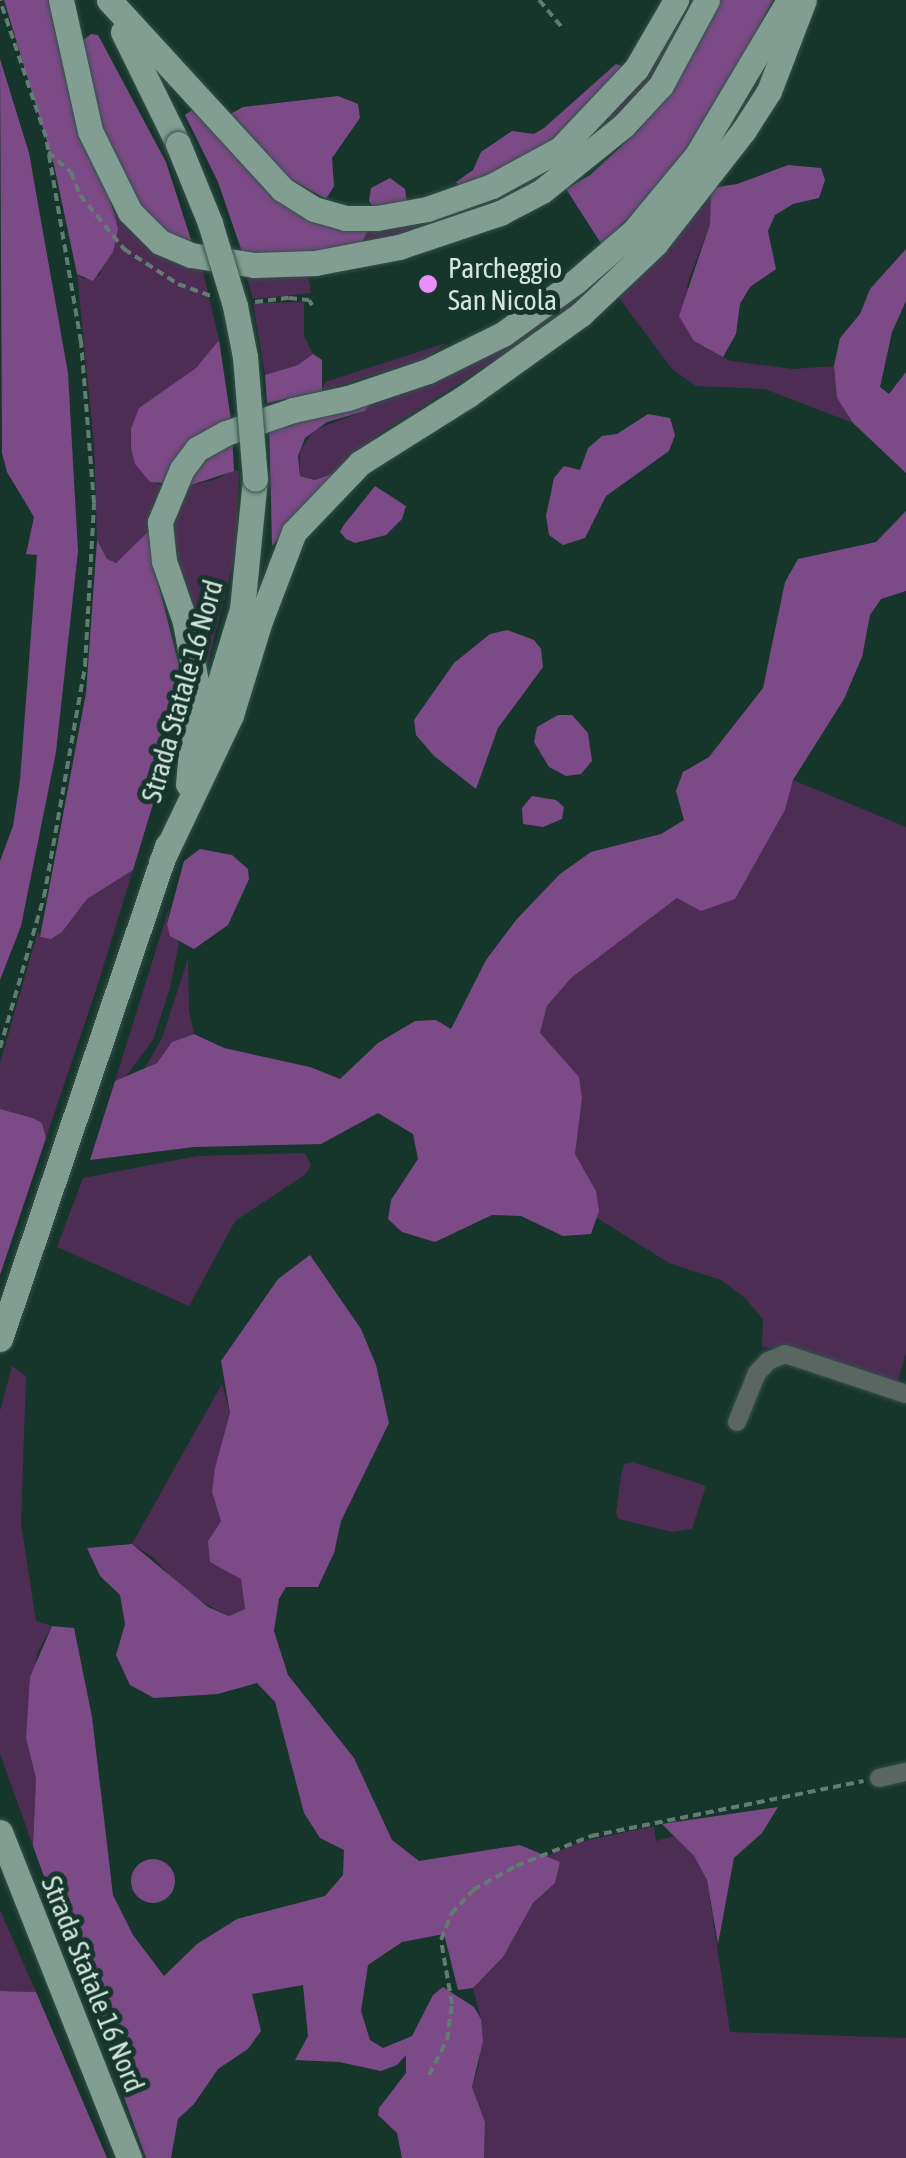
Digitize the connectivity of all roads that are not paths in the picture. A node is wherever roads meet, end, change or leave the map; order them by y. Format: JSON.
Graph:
{"nodes":[{"id":1,"x":61,"y":0,"type":"edge"},
{"id":2,"x":108,"y":0,"type":"edge"},
{"id":3,"x":676,"y":0,"type":"edge"},
{"id":4,"x":707,"y":0,"type":"edge"},
{"id":5,"x":789,"y":0,"type":"edge"},
{"id":6,"x":804,"y":0,"type":"edge"},
{"id":7,"x":188,"y":784,"type":"junction"},
{"id":8,"x":161,"y":862,"type":"junction"},
{"id":9,"x":0,"y":1339,"type":"edge"},
{"id":10,"x":906,"y":1394,"type":"edge"},
{"id":11,"x":737,"y":1422,"type":"dead end"},
{"id":12,"x":906,"y":1772,"type":"edge"},
{"id":13,"x":879,"y":1778,"type":"road end"},
{"id":14,"x":0,"y":1832,"type":"edge"},
{"id":15,"x":129,"y":2158,"type":"edge"}],
"edges":[{"from":1,"to":4,"type":"main road"},
{"from":2,"to":3,"type":"main road"},
{"from":2,"to":7,"type":"main road","name":"Strada Statale 16 Nord","bridge":true},
{"from":5,"to":7,"type":"main road"},
{"from":6,"to":8,"type":"main road"},
{"from":7,"to":8,"type":"main road","name":"Strada Statale 16 Nord"},
{"from":8,"to":9,"type":"main road","name":"Strada Statale 16 Nord"},
{"from":10,"to":11,"type":"street"},
{"from":12,"to":13,"type":"street"},
{"from":14,"to":15,"type":"main road","name":"Strada Statale 16 Nord"}]}
